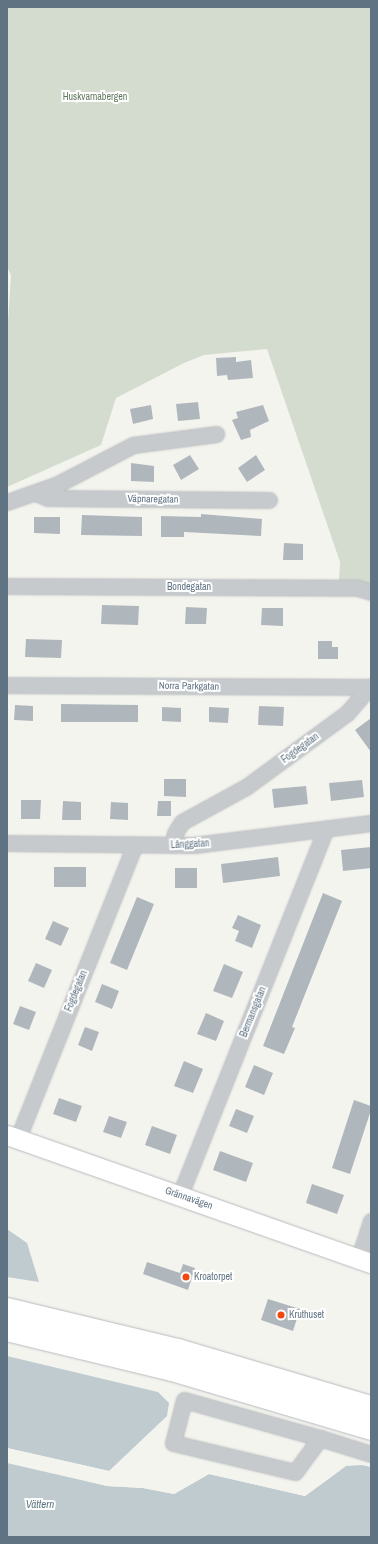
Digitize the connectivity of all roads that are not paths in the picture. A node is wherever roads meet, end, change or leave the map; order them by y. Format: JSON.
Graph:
{"nodes":[{"id":1,"x":216,"y":434,"type":"dead end"},
{"id":2,"x":36,"y":493,"type":"junction"},
{"id":3,"x":270,"y":500,"type":"dead end"},
{"id":4,"x":7,"y":502,"type":"edge"},
{"id":5,"x":7,"y":586,"type":"edge"},
{"id":6,"x":371,"y":592,"type":"edge"},
{"id":7,"x":7,"y":685,"type":"edge"},
{"id":8,"x":370,"y":687,"type":"edge"},
{"id":9,"x":371,"y":823,"type":"edge"},
{"id":10,"x":326,"y":829,"type":"junction"},
{"id":11,"x":7,"y":844,"type":"edge"},
{"id":12,"x":135,"y":844,"type":"junction"},
{"id":13,"x":172,"y":845,"type":"junction"},
{"id":14,"x":12,"y":1136,"type":"edge"},
{"id":15,"x":180,"y":1195,"type":"junction"},
{"id":16,"x":371,"y":1221,"type":"edge"},
{"id":17,"x":365,"y":1260,"type":"edge"},
{"id":18,"x":7,"y":1309,"type":"edge"},
{"id":19,"x":7,"y":1330,"type":"edge"},
{"id":20,"x":371,"y":1407,"type":"edge"},
{"id":21,"x":371,"y":1429,"type":"edge"},
{"id":22,"x":320,"y":1438,"type":"junction"},
{"id":23,"x":371,"y":1454,"type":"edge"}],
"edges":[{"from":1,"to":2,"type":"street"},
{"from":2,"to":3,"type":"street","name":"Väpnaregatan"},
{"from":2,"to":4,"type":"street"},
{"from":5,"to":6,"type":"street","name":"Bondegatan"},
{"from":7,"to":8,"type":"street","name":"Norra Parkgatan"},
{"from":8,"to":13,"type":"street","name":"Fogdegatan"},
{"from":9,"to":10,"type":"street","name":"Långgatan"},
{"from":10,"to":13,"type":"street","name":"Långgatan"},
{"from":10,"to":15,"type":"street","name":"Bermansgatan"},
{"from":11,"to":12,"type":"street","name":"Långgatan"},
{"from":12,"to":13,"type":"street","name":"Långgatan"},
{"from":12,"to":14,"type":"street","name":"Fogdegatan"},
{"from":14,"to":15,"type":"main road","name":"Grännavägen"},
{"from":15,"to":17,"type":"main road","name":"Grännavägen"},
{"from":16,"to":17,"type":"street"},
{"from":18,"to":20,"type":"highway"},
{"from":19,"to":21,"type":"highway"},
{"from":22,"to":22,"type":"street"},
{"from":22,"to":23,"type":"street"}]}
